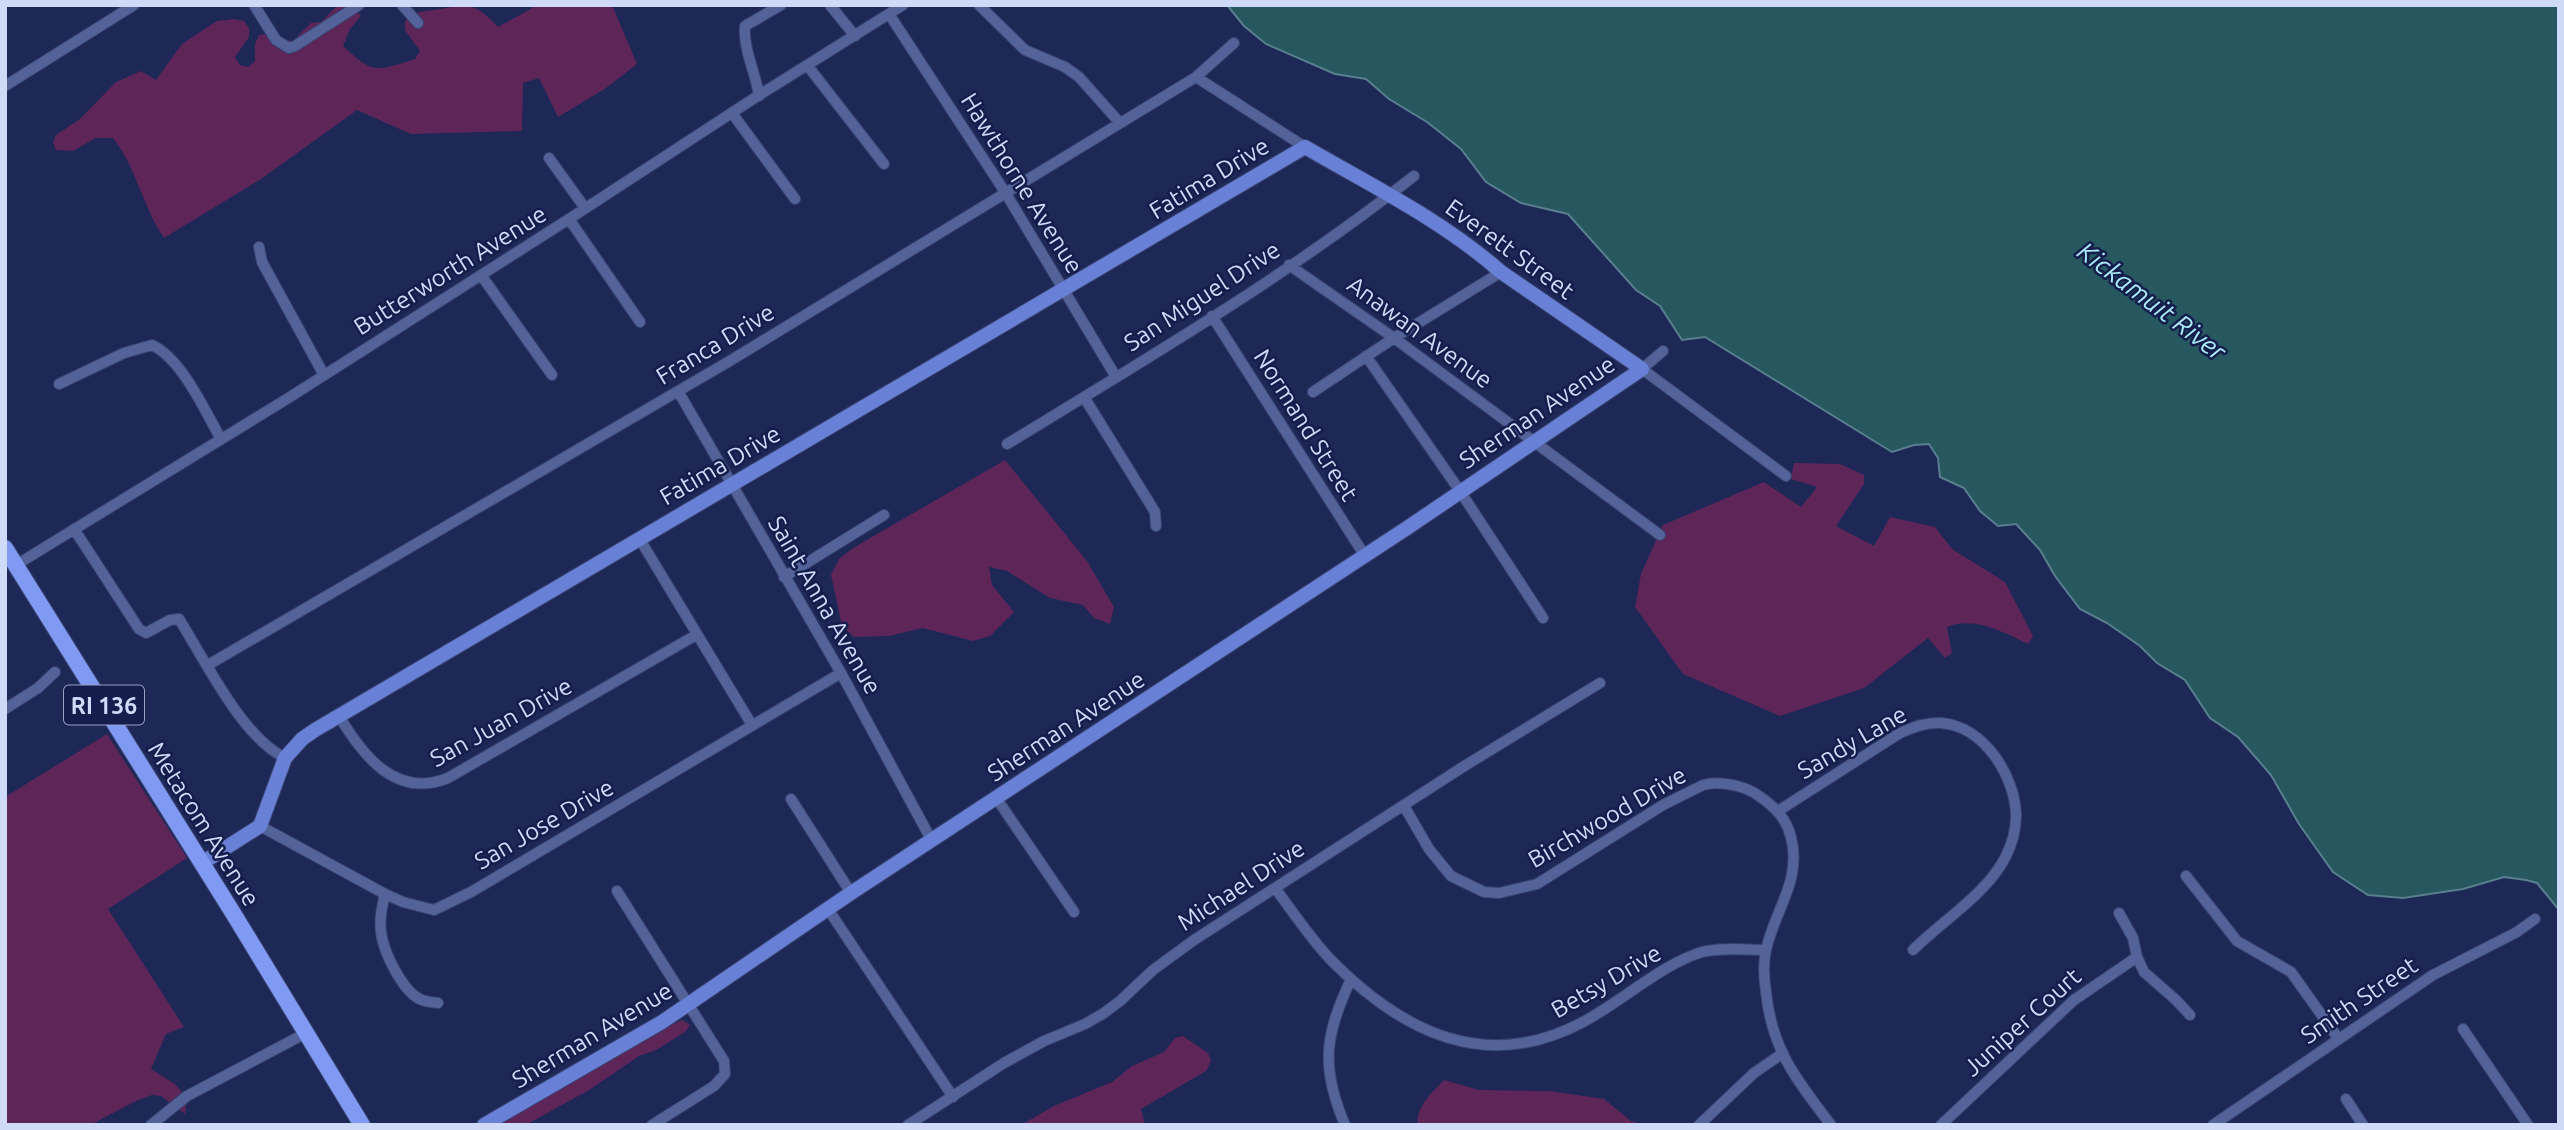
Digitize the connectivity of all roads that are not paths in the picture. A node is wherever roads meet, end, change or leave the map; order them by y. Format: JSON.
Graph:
{"nodes":[{"id":1,"x":134,"y":5,"type":"edge"},
{"id":2,"x":254,"y":5,"type":"edge"},
{"id":3,"x":359,"y":5,"type":"edge"},
{"id":4,"x":402,"y":5,"type":"edge"},
{"id":5,"x":781,"y":5,"type":"edge"},
{"id":6,"x":830,"y":5,"type":"edge"},
{"id":7,"x":902,"y":5,"type":"edge"},
{"id":8,"x":979,"y":5,"type":"edge"},
{"id":9,"x":889,"y":14,"type":"junction"},
{"id":10,"x":418,"y":23,"type":"dead end"},
{"id":11,"x":855,"y":36,"type":"junction"},
{"id":12,"x":1234,"y":43,"type":"dead end"},
{"id":13,"x":807,"y":65,"type":"junction"},
{"id":14,"x":1196,"y":78,"type":"junction"},
{"id":15,"x":5,"y":86,"type":"edge"},
{"id":16,"x":759,"y":96,"type":"junction"},
{"id":17,"x":732,"y":113,"type":"junction"},
{"id":18,"x":1120,"y":123,"type":"junction"},
{"id":19,"x":1305,"y":147,"type":"junction"},
{"id":20,"x":549,"y":159,"type":"dead end"},
{"id":21,"x":884,"y":164,"type":"dead end"},
{"id":22,"x":1414,"y":176,"type":"dead end"},
{"id":23,"x":1005,"y":192,"type":"junction"},
{"id":24,"x":1390,"y":194,"type":"junction"},
{"id":25,"x":795,"y":200,"type":"dead end"},
{"id":26,"x":585,"y":208,"type":"junction"},
{"id":27,"x":569,"y":219,"type":"junction"},
{"id":28,"x":259,"y":247,"type":"dead end"},
{"id":29,"x":1289,"y":265,"type":"junction"},
{"id":30,"x":1501,"y":272,"type":"junction"},
{"id":31,"x":481,"y":275,"type":"junction"},
{"id":32,"x":1065,"y":289,"type":"junction"},
{"id":33,"x":1212,"y":316,"type":"junction"},
{"id":34,"x":640,"y":322,"type":"dead end"},
{"id":35,"x":1394,"y":338,"type":"junction"},
{"id":36,"x":1663,"y":351,"type":"dead end"},
{"id":37,"x":1366,"y":356,"type":"junction"},
{"id":38,"x":1642,"y":369,"type":"junction"},
{"id":39,"x":324,"y":375,"type":"junction"},
{"id":40,"x":552,"y":375,"type":"dead end"},
{"id":41,"x":1116,"y":377,"type":"junction"},
{"id":42,"x":60,"y":384,"type":"dead end"},
{"id":43,"x":678,"y":391,"type":"junction"},
{"id":44,"x":1313,"y":392,"type":"dead end"},
{"id":45,"x":1084,"y":397,"type":"junction"},
{"id":46,"x":221,"y":439,"type":"junction"},
{"id":47,"x":1536,"y":443,"type":"junction"},
{"id":48,"x":1007,"y":444,"type":"dead end"},
{"id":49,"x":1786,"y":477,"type":"dead end"},
{"id":50,"x":732,"y":485,"type":"junction"},
{"id":51,"x":1460,"y":491,"type":"junction"},
{"id":52,"x":884,"y":515,"type":"dead end"},
{"id":53,"x":1156,"y":526,"type":"dead end"},
{"id":54,"x":74,"y":529,"type":"junction"},
{"id":55,"x":1660,"y":535,"type":"dead end"},
{"id":56,"x":639,"y":538,"type":"junction"},
{"id":57,"x":5,"y":548,"type":"edge"},
{"id":58,"x":1365,"y":556,"type":"junction"},
{"id":59,"x":16,"y":565,"type":"junction"},
{"id":60,"x":785,"y":577,"type":"junction"},
{"id":61,"x":1544,"y":618,"type":"dead end"},
{"id":62,"x":696,"y":635,"type":"junction"},
{"id":63,"x":208,"y":665,"type":"junction"},
{"id":64,"x":55,"y":672,"type":"dead end"},
{"id":65,"x":841,"y":673,"type":"junction"},
{"id":66,"x":1600,"y":682,"type":"dead end"},
{"id":67,"x":5,"y":709,"type":"edge"},
{"id":68,"x":338,"y":716,"type":"junction"},
{"id":69,"x":752,"y":725,"type":"junction"},
{"id":70,"x":285,"y":758,"type":"junction"},
{"id":71,"x":791,"y":799,"type":"dead end"},
{"id":72,"x":997,"y":799,"type":"junction"},
{"id":73,"x":1404,"y":806,"type":"junction"},
{"id":74,"x":1778,"y":811,"type":"junction"},
{"id":75,"x":260,"y":826,"type":"junction"},
{"id":76,"x":932,"y":841,"type":"junction"},
{"id":77,"x":202,"y":863,"type":"junction"},
{"id":78,"x":2186,"y":876,"type":"dead end"},
{"id":79,"x":1275,"y":888,"type":"junction"},
{"id":80,"x":617,"y":891,"type":"dead end"},
{"id":81,"x":850,"y":893,"type":"junction"},
{"id":82,"x":384,"y":894,"type":"junction"},
{"id":83,"x":828,"y":909,"type":"junction"},
{"id":84,"x":1074,"y":912,"type":"dead end"},
{"id":85,"x":2119,"y":913,"type":"dead end"},
{"id":86,"x":2535,"y":919,"type":"dead end"},
{"id":87,"x":1766,"y":950,"type":"junction"},
{"id":88,"x":1913,"y":950,"type":"dead end"},
{"id":89,"x":2137,"y":957,"type":"junction"},
{"id":90,"x":1351,"y":979,"type":"junction"},
{"id":91,"x":438,"y":1003,"type":"dead end"},
{"id":92,"x":689,"y":1003,"type":"junction"},
{"id":93,"x":2190,"y":1015,"type":"dead end"},
{"id":94,"x":2463,"y":1029,"type":"dead end"},
{"id":95,"x":306,"y":1033,"type":"junction"},
{"id":96,"x":2338,"y":1038,"type":"junction"},
{"id":97,"x":1783,"y":1054,"type":"junction"},
{"id":98,"x":953,"y":1097,"type":"junction"},
{"id":99,"x":2346,"y":1099,"type":"dead end"},
{"id":100,"x":151,"y":1125,"type":"edge"},
{"id":101,"x":362,"y":1125,"type":"edge"},
{"id":102,"x":484,"y":1125,"type":"edge"},
{"id":103,"x":652,"y":1125,"type":"edge"},
{"id":104,"x":908,"y":1125,"type":"edge"},
{"id":105,"x":1345,"y":1125,"type":"edge"},
{"id":106,"x":1699,"y":1125,"type":"edge"},
{"id":107,"x":1831,"y":1125,"type":"edge"},
{"id":108,"x":1941,"y":1125,"type":"edge"},
{"id":109,"x":2213,"y":1125,"type":"edge"},
{"id":110,"x":2363,"y":1125,"type":"edge"},
{"id":111,"x":2528,"y":1125,"type":"edge"}],
"edges":[{"from":1,"to":15,"type":"street"},
{"from":2,"to":3,"type":"street"},
{"from":4,"to":10,"type":"street"},
{"from":5,"to":16,"type":"street"},
{"from":6,"to":11,"type":"street"},
{"from":7,"to":9,"type":"street","name":"Butterworth Avenue"},
{"from":8,"to":18,"type":"street"},
{"from":9,"to":11,"type":"street","name":"Butterworth Avenue"},
{"from":9,"to":23,"type":"street","name":"Hawthorne Avenue"},
{"from":11,"to":13,"type":"street","name":"Butterworth Avenue"},
{"from":12,"to":14,"type":"street","name":"Franca Drive"},
{"from":13,"to":16,"type":"street","name":"Butterworth Avenue"},
{"from":13,"to":21,"type":"street"},
{"from":14,"to":18,"type":"street","name":"Franca Drive"},
{"from":14,"to":19,"type":"street","name":"Everett Street"},
{"from":16,"to":17,"type":"street","name":"Butterworth Avenue"},
{"from":17,"to":25,"type":"street"},
{"from":17,"to":26,"type":"street","name":"Butterworth Avenue"},
{"from":18,"to":23,"type":"street","name":"Franca Drive"},
{"from":19,"to":24,"type":"street","name":"Everett Street"},
{"from":19,"to":32,"type":"street","name":"Fatima Drive"},
{"from":20,"to":26,"type":"street"},
{"from":22,"to":24,"type":"street","name":"San Miguel Drive"},
{"from":23,"to":32,"type":"street","name":"Hawthorne Avenue"},
{"from":23,"to":43,"type":"street","name":"Franca Drive"},
{"from":24,"to":29,"type":"street","name":"San Miguel Drive"},
{"from":24,"to":30,"type":"street","name":"Everett Street"},
{"from":26,"to":27,"type":"street","name":"Butterworth Avenue"},
{"from":27,"to":31,"type":"street","name":"Butterworth Avenue"},
{"from":27,"to":34,"type":"street"},
{"from":28,"to":39,"type":"street"},
{"from":29,"to":33,"type":"street","name":"San Miguel Drive"},
{"from":29,"to":35,"type":"street","name":"Anawan Avenue"},
{"from":30,"to":35,"type":"street"},
{"from":30,"to":38,"type":"street","name":"Everett Street"},
{"from":31,"to":39,"type":"street","name":"Butterworth Avenue"},
{"from":31,"to":40,"type":"street"},
{"from":32,"to":41,"type":"street","name":"Hawthorne Avenue"},
{"from":32,"to":50,"type":"street","name":"Fatima Drive"},
{"from":33,"to":41,"type":"street","name":"San Miguel Drive"},
{"from":33,"to":58,"type":"street","name":"Normand Street"},
{"from":35,"to":37,"type":"street"},
{"from":35,"to":47,"type":"street","name":"Anawan Avenue"},
{"from":36,"to":38,"type":"street","name":"Sherman Avenue"},
{"from":37,"to":44,"type":"street"},
{"from":37,"to":51,"type":"street"},
{"from":38,"to":47,"type":"street","name":"Sherman Avenue"},
{"from":38,"to":49,"type":"street","name":"Everett Street"},
{"from":39,"to":46,"type":"street","name":"Butterworth Avenue"},
{"from":41,"to":45,"type":"street","name":"San Miguel Drive"},
{"from":42,"to":46,"type":"street"},
{"from":43,"to":50,"type":"street","name":"Saint Anna Avenue"},
{"from":43,"to":63,"type":"street","name":"Franca Drive"},
{"from":45,"to":48,"type":"street","name":"San Miguel Drive"},
{"from":45,"to":53,"type":"street"},
{"from":46,"to":54,"type":"street","name":"Butterworth Avenue"},
{"from":47,"to":51,"type":"street","name":"Sherman Avenue"},
{"from":47,"to":55,"type":"street","name":"Anawan Avenue"},
{"from":50,"to":56,"type":"street","name":"Fatima Drive"},
{"from":50,"to":60,"type":"street","name":"Saint Anna Avenue"},
{"from":51,"to":58,"type":"street","name":"Sherman Avenue"},
{"from":51,"to":61,"type":"street"},
{"from":52,"to":60,"type":"street"},
{"from":54,"to":59,"type":"street","name":"Butterworth Avenue"},
{"from":54,"to":63,"type":"street"},
{"from":56,"to":62,"type":"street"},
{"from":56,"to":68,"type":"street","name":"Fatima Drive"},
{"from":57,"to":59,"type":"main road","name":"Metacom Avenue","number":"RI 136"},
{"from":58,"to":72,"type":"street","name":"Sherman Avenue"},
{"from":59,"to":77,"type":"main road","name":"Metacom Avenue","number":"RI 136"},
{"from":60,"to":65,"type":"street","name":"Saint Anna Avenue"},
{"from":62,"to":68,"type":"street","name":"San Juan Drive"},
{"from":62,"to":69,"type":"street"},
{"from":63,"to":70,"type":"street"},
{"from":64,"to":67,"type":"street"},
{"from":65,"to":69,"type":"street","name":"San Jose Drive"},
{"from":65,"to":76,"type":"street","name":"Saint Anna Avenue"},
{"from":66,"to":73,"type":"street","name":"Michael Drive"},
{"from":68,"to":70,"type":"street","name":"Fatima Drive"},
{"from":69,"to":82,"type":"street","name":"San Jose Drive"},
{"from":70,"to":75,"type":"street","name":"Fatima Drive"},
{"from":71,"to":81,"type":"street"},
{"from":72,"to":76,"type":"street","name":"Sherman Avenue"},
{"from":72,"to":84,"type":"street"},
{"from":73,"to":74,"type":"street","name":"Birchwood Drive"},
{"from":73,"to":79,"type":"street","name":"Michael Drive"},
{"from":74,"to":87,"type":"street","name":"Birchwood Drive"},
{"from":74,"to":88,"type":"street","name":"Sandy Lane"},
{"from":75,"to":77,"type":"street"},
{"from":75,"to":82,"type":"street","name":"San Jose Drive"},
{"from":76,"to":81,"type":"street","name":"Sherman Avenue"},
{"from":77,"to":95,"type":"main road","name":"Metacom Avenue","number":"RI 136"},
{"from":78,"to":96,"type":"street"},
{"from":79,"to":90,"type":"street","name":"Betsy Drive"},
{"from":79,"to":98,"type":"street","name":"Michael Drive"},
{"from":80,"to":92,"type":"street"},
{"from":81,"to":83,"type":"street","name":"Sherman Avenue"},
{"from":82,"to":91,"type":"street"},
{"from":83,"to":92,"type":"street","name":"Sherman Avenue"},
{"from":83,"to":98,"type":"street"},
{"from":85,"to":89,"type":"street"},
{"from":86,"to":96,"type":"street","name":"Smith Street"},
{"from":87,"to":90,"type":"street","name":"Betsy Drive"},
{"from":87,"to":97,"type":"street","name":"Birchwood Drive"},
{"from":89,"to":93,"type":"street"},
{"from":89,"to":108,"type":"street","name":"Juniper Court"},
{"from":90,"to":105,"type":"street"},
{"from":92,"to":102,"type":"street","name":"Sherman Avenue"},
{"from":92,"to":103,"type":"street"},
{"from":94,"to":111,"type":"street"},
{"from":95,"to":100,"type":"street"},
{"from":95,"to":101,"type":"main road","name":"Metacom Avenue","number":"RI 136"},
{"from":96,"to":109,"type":"street","name":"Smith Street"},
{"from":97,"to":106,"type":"street"},
{"from":97,"to":107,"type":"street","name":"Birchwood Drive"},
{"from":98,"to":104,"type":"street","name":"Michael Drive"},
{"from":99,"to":110,"type":"street"}]}
